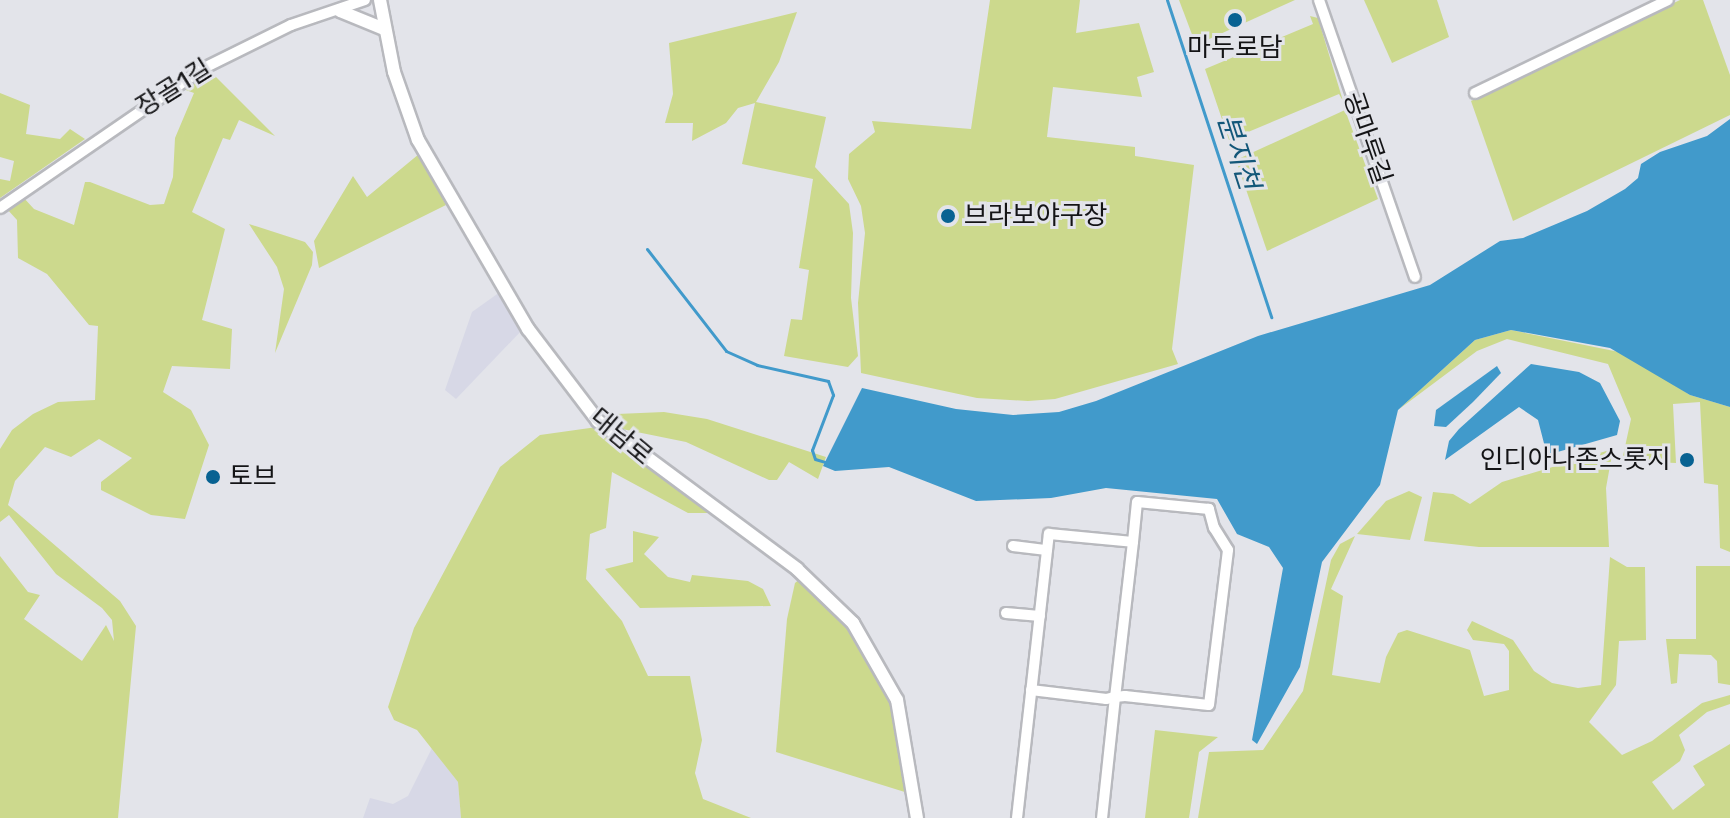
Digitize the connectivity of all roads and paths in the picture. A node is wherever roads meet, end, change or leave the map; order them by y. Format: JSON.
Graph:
{"nodes":[{"id":1,"x":365,"y":0,"type":"edge"},
{"id":2,"x":380,"y":0,"type":"edge"},
{"id":3,"x":1319,"y":0,"type":"edge"},
{"id":4,"x":1668,"y":0,"type":"edge"},
{"id":5,"x":340,"y":11,"type":"junction"},
{"id":6,"x":384,"y":29,"type":"junction"},
{"id":7,"x":1475,"y":93,"type":"dead end"},
{"id":8,"x":0,"y":208,"type":"edge"},
{"id":9,"x":1415,"y":277,"type":"dead end"},
{"id":10,"x":1133,"y":542,"type":"junction"},
{"id":11,"x":1013,"y":546,"type":"dead end"},
{"id":12,"x":1047,"y":550,"type":"junction"},
{"id":13,"x":1006,"y":613,"type":"dead end"},
{"id":14,"x":1040,"y":616,"type":"junction"},
{"id":15,"x":1031,"y":690,"type":"junction"},
{"id":16,"x":1115,"y":697,"type":"junction"},
{"id":17,"x":917,"y":818,"type":"edge"},
{"id":18,"x":1017,"y":818,"type":"edge"},
{"id":19,"x":1102,"y":818,"type":"edge"}],
"edges":[{"from":1,"to":5,"type":"street","name":"장골1길"},
{"from":2,"to":6,"type":"street","name":"대남로"},
{"from":3,"to":9,"type":"street","name":"공마루길"},
{"from":4,"to":7,"type":"street"},
{"from":5,"to":6,"type":"street"},
{"from":5,"to":8,"type":"street","name":"장골1길"},
{"from":6,"to":17,"type":"street","name":"대남로"},
{"from":10,"to":12,"type":"street"},
{"from":10,"to":16,"type":"street"},
{"from":10,"to":16,"type":"street"},
{"from":11,"to":12,"type":"street"},
{"from":12,"to":14,"type":"street"},
{"from":13,"to":14,"type":"street"},
{"from":14,"to":15,"type":"street"},
{"from":15,"to":16,"type":"street"},
{"from":15,"to":18,"type":"street"},
{"from":16,"to":19,"type":"street"}]}
